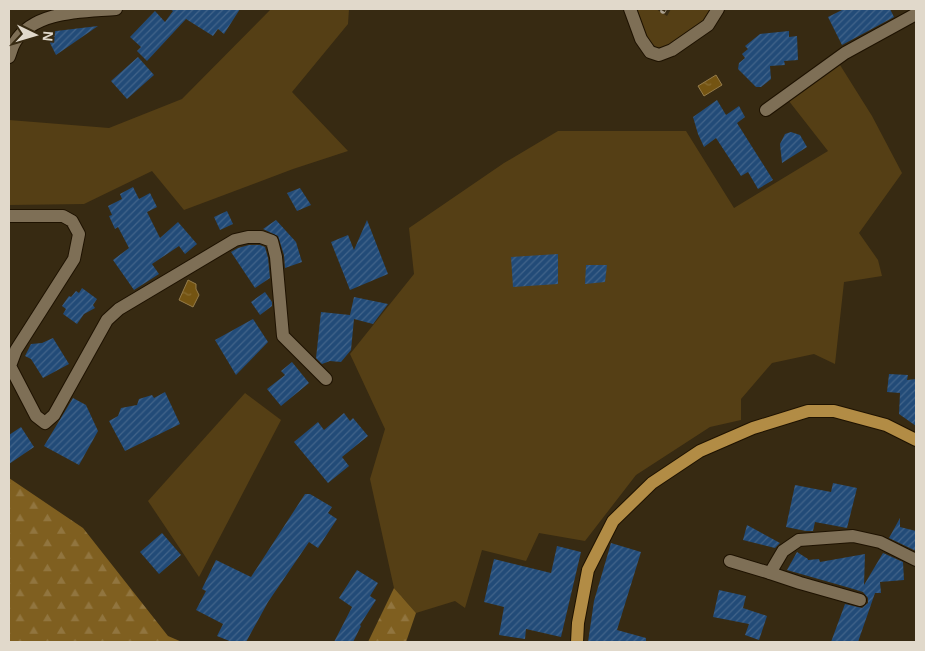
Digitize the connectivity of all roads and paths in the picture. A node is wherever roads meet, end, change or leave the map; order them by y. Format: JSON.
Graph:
{"nodes":[{"id":1,"x":116,"y":9,"type":"edge"},
{"id":2,"x":630,"y":9,"type":"edge"},
{"id":3,"x":718,"y":9,"type":"edge"},
{"id":4,"x":916,"y":14,"type":"edge"},
{"id":5,"x":9,"y":57,"type":"edge"},
{"id":6,"x":766,"y":110,"type":"dead end"},
{"id":7,"x":9,"y":216,"type":"edge"},
{"id":8,"x":326,"y":379,"type":"dead end"},
{"id":9,"x":916,"y":440,"type":"edge"},
{"id":10,"x":916,"y":560,"type":"edge"},
{"id":11,"x":730,"y":561,"type":"dead end"},
{"id":12,"x":770,"y":573,"type":"junction"},
{"id":13,"x":860,"y":600,"type":"dead end"},
{"id":14,"x":577,"y":642,"type":"edge"}],
"edges":[{"from":1,"to":5,"type":"street"},
{"from":2,"to":3,"type":"street"},
{"from":4,"to":6,"type":"street"},
{"from":7,"to":8,"type":"street"},
{"from":9,"to":14,"type":"main road"},
{"from":10,"to":12,"type":"street"},
{"from":11,"to":12,"type":"street"},
{"from":12,"to":13,"type":"street"}]}
